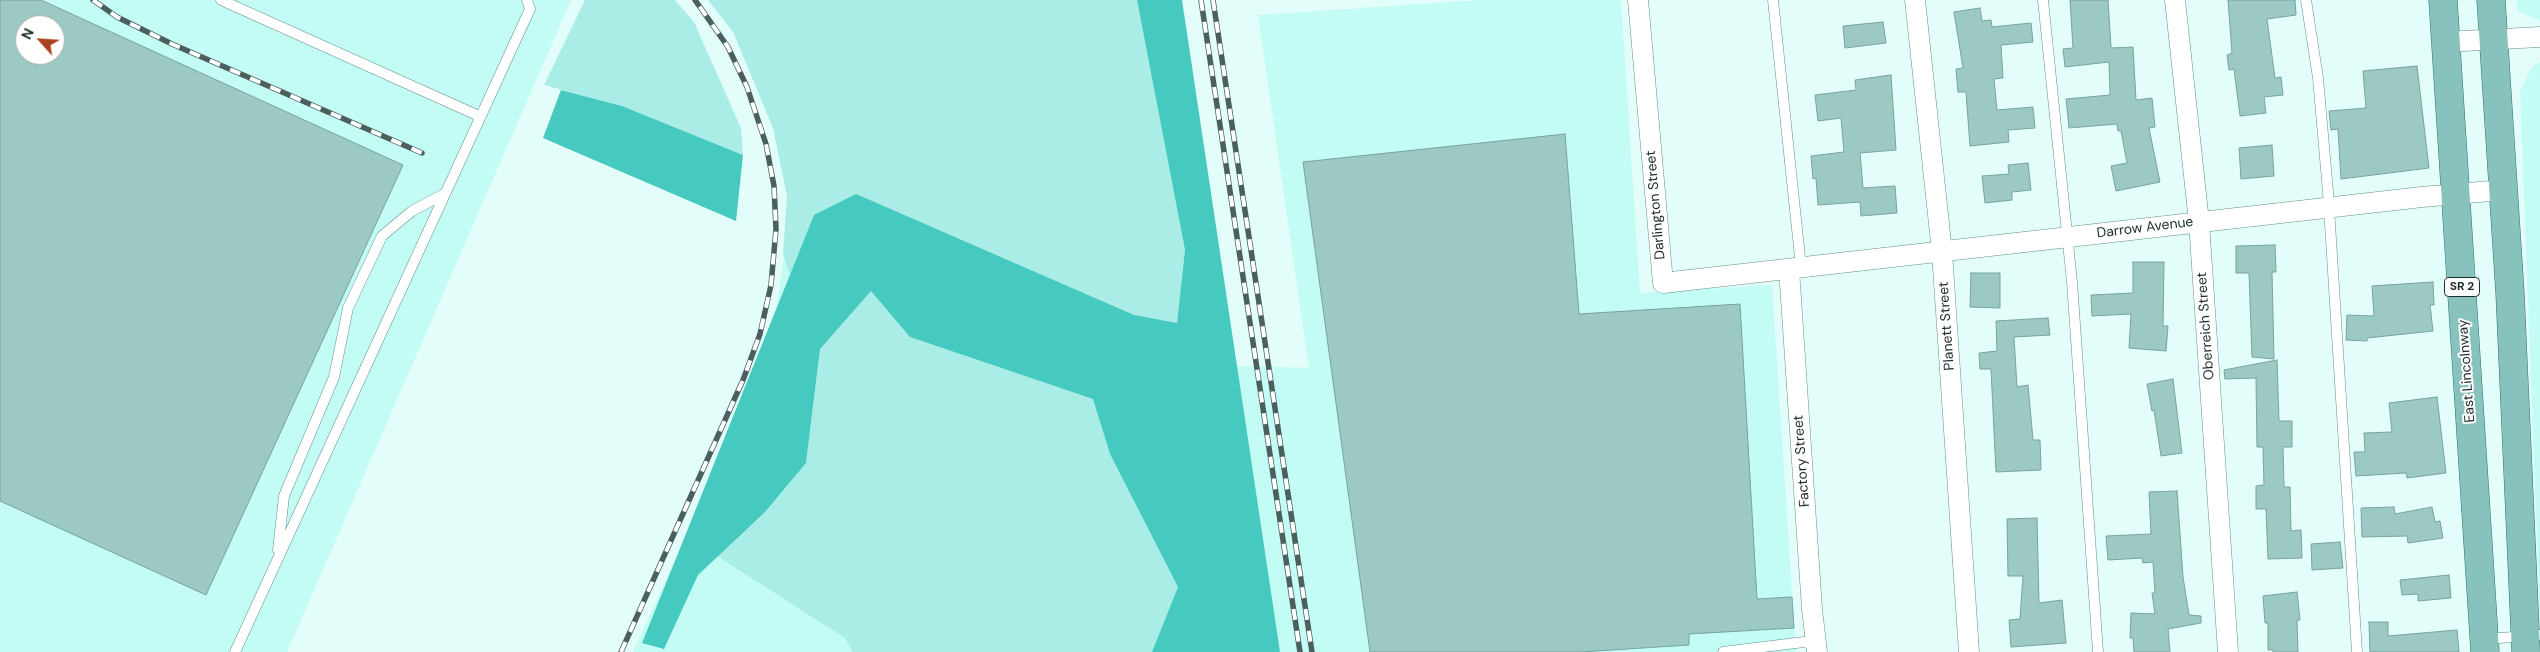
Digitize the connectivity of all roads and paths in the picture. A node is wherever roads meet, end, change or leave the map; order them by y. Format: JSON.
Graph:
{"nodes":[{"id":1,"x":221,"y":0,"type":"edge"},
{"id":2,"x":527,"y":0,"type":"edge"},
{"id":3,"x":1638,"y":0,"type":"edge"},
{"id":4,"x":1773,"y":0,"type":"edge"},
{"id":5,"x":1915,"y":0,"type":"edge"},
{"id":6,"x":2043,"y":0,"type":"edge"},
{"id":7,"x":2175,"y":0,"type":"edge"},
{"id":8,"x":2306,"y":0,"type":"edge"},
{"id":9,"x":2442,"y":0,"type":"edge"},
{"id":10,"x":2491,"y":0,"type":"edge"},
{"id":11,"x":2540,"y":37,"type":"edge"},
{"id":12,"x":2494,"y":41,"type":"junction"},
{"id":13,"x":2445,"y":42,"type":"junction"},
{"id":14,"x":479,"y":116,"type":"junction"},
{"id":15,"x":2502,"y":190,"type":"junction"},
{"id":16,"x":2456,"y":193,"type":"junction"},
{"id":17,"x":444,"y":194,"type":"junction"},
{"id":18,"x":2329,"y":207,"type":"junction"},
{"id":19,"x":2199,"y":222,"type":"junction"},
{"id":20,"x":2066,"y":238,"type":"junction"},
{"id":21,"x":1942,"y":252,"type":"junction"},
{"id":22,"x":1795,"y":268,"type":"junction"},
{"id":23,"x":276,"y":561,"type":"junction"},
{"id":24,"x":2531,"y":641,"type":"edge"},
{"id":25,"x":2485,"y":645,"type":"edge"},
{"id":26,"x":1817,"y":649,"type":"edge"},
{"id":27,"x":235,"y":652,"type":"edge"},
{"id":28,"x":1724,"y":652,"type":"edge"},
{"id":29,"x":1969,"y":652,"type":"edge"},
{"id":30,"x":2098,"y":652,"type":"edge"},
{"id":31,"x":2228,"y":652,"type":"edge"},
{"id":32,"x":2357,"y":652,"type":"edge"}],
"edges":[{"from":1,"to":14,"type":"lane"},
{"from":2,"to":14,"type":"lane"},
{"from":3,"to":22,"type":"street","name":"Darlington Street"},
{"from":4,"to":22,"type":"lane"},
{"from":5,"to":21,"type":"street","name":"Planett Street"},
{"from":6,"to":20,"type":"lane"},
{"from":7,"to":19,"type":"street","name":"Oberreich Street"},
{"from":8,"to":18,"type":"lane"},
{"from":9,"to":13,"type":"main road","name":"East Lincolnway","number":"SR 2"},
{"from":10,"to":12,"type":"main road"},
{"from":11,"to":12,"type":"street"},
{"from":12,"to":13,"type":"street"},
{"from":12,"to":15,"type":"main road"},
{"from":13,"to":16,"type":"main road","name":"East Lincolnway","number":"SR 2"},
{"from":14,"to":17,"type":"lane"},
{"from":15,"to":16,"type":"street","name":"Darrow Avenue"},
{"from":15,"to":24,"type":"main road"},
{"from":16,"to":18,"type":"street","name":"Darrow Avenue"},
{"from":16,"to":25,"type":"main road","name":"East Lincolnway","number":"SR 2"},
{"from":17,"to":23,"type":"lane"},
{"from":17,"to":23,"type":"lane"},
{"from":18,"to":19,"type":"street","name":"Darrow Avenue"},
{"from":18,"to":32,"type":"lane"},
{"from":19,"to":20,"type":"street","name":"Darrow Avenue"},
{"from":19,"to":31,"type":"street","name":"Oberreich Street"},
{"from":20,"to":21,"type":"street","name":"Darrow Avenue"},
{"from":20,"to":30,"type":"lane"},
{"from":21,"to":22,"type":"street","name":"Darrow Avenue"},
{"from":21,"to":29,"type":"street","name":"Planett Street"},
{"from":22,"to":26,"type":"street","name":"Factory Street"},
{"from":23,"to":27,"type":"lane"},
{"from":24,"to":25,"type":"lane"},
{"from":26,"to":28,"type":"lane"}]}
